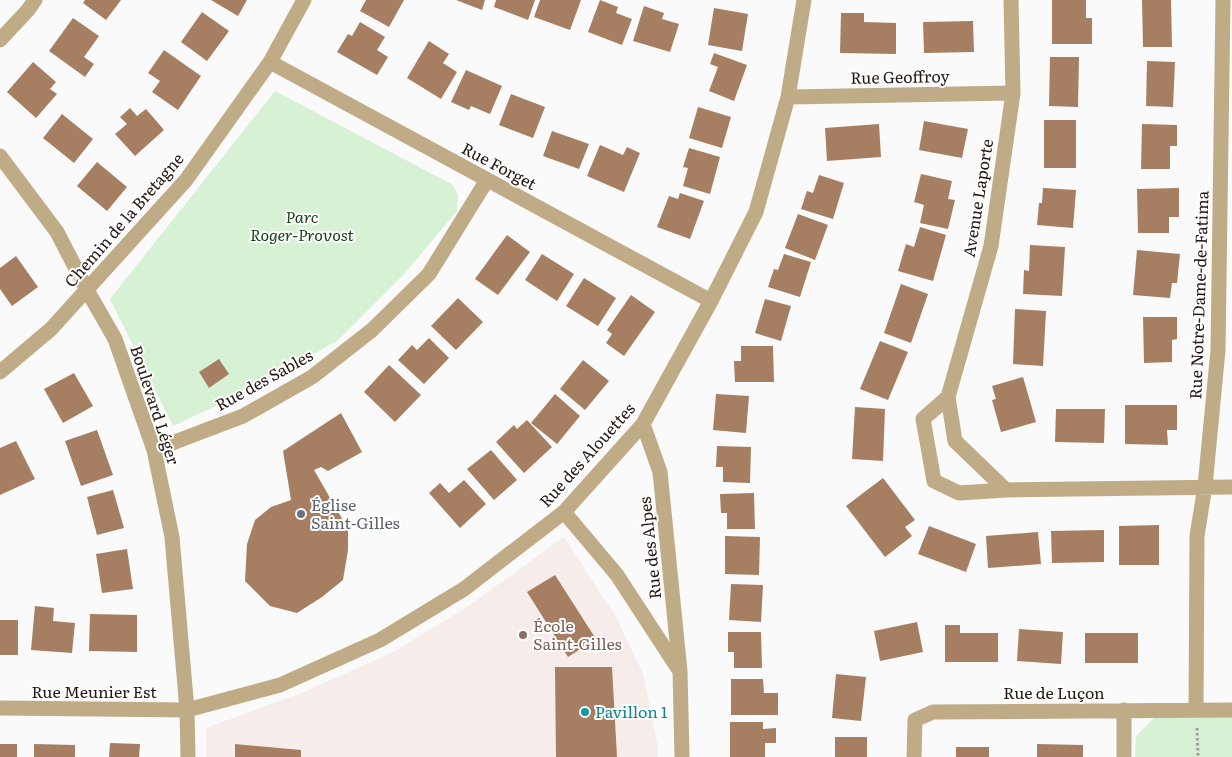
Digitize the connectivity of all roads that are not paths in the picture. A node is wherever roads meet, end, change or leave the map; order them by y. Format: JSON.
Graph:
{"nodes":[{"id":1,"x":35,"y":0,"type":"edge"},
{"id":2,"x":304,"y":0,"type":"edge"},
{"id":3,"x":804,"y":0,"type":"edge"},
{"id":4,"x":1011,"y":0,"type":"edge"},
{"id":5,"x":1223,"y":0,"type":"edge"},
{"id":6,"x":0,"y":40,"type":"edge"},
{"id":7,"x":270,"y":62,"type":"junction"},
{"id":8,"x":1013,"y":93,"type":"junction"},
{"id":9,"x":788,"y":97,"type":"junction"},
{"id":10,"x":0,"y":156,"type":"edge"},
{"id":11,"x":487,"y":180,"type":"junction"},
{"id":12,"x":87,"y":290,"type":"junction"},
{"id":13,"x":711,"y":301,"type":"junction"},
{"id":14,"x":0,"y":372,"type":"edge"},
{"id":15,"x":948,"y":397,"type":"junction"},
{"id":16,"x":642,"y":424,"type":"junction"},
{"id":17,"x":154,"y":450,"type":"junction"},
{"id":18,"x":1205,"y":486,"type":"junction"},
{"id":19,"x":1232,"y":487,"type":"edge"},
{"id":20,"x":1006,"y":490,"type":"junction"},
{"id":21,"x":564,"y":512,"type":"junction"},
{"id":22,"x":680,"y":671,"type":"junction"},
{"id":23,"x":0,"y":708,"type":"edge"},
{"id":24,"x":187,"y":710,"type":"junction"},
{"id":25,"x":1124,"y":710,"type":"junction"},
{"id":26,"x":1196,"y":710,"type":"junction"},
{"id":27,"x":1232,"y":710,"type":"edge"},
{"id":28,"x":188,"y":757,"type":"edge"},
{"id":29,"x":682,"y":757,"type":"edge"},
{"id":30,"x":914,"y":757,"type":"edge"},
{"id":31,"x":1124,"y":757,"type":"edge"}],
"edges":[{"from":1,"to":6,"type":"street"},
{"from":2,"to":7,"type":"street","name":"Chemin de la Bretagne"},
{"from":3,"to":9,"type":"street","name":"Rue des Alouettes"},
{"from":4,"to":8,"type":"street","name":"Avenue Laporte"},
{"from":5,"to":18,"type":"street","name":"Rue Notre-Dame-de-Fatima"},
{"from":7,"to":11,"type":"street","name":"Rue Forget"},
{"from":7,"to":12,"type":"street","name":"Chemin de la Bretagne"},
{"from":8,"to":9,"type":"street","name":"Rue Geoffroy"},
{"from":8,"to":15,"type":"street","name":"Avenue Laporte"},
{"from":9,"to":13,"type":"street","name":"Rue des Alouettes"},
{"from":10,"to":12,"type":"street","name":"Boulevard Léger"},
{"from":11,"to":13,"type":"street","name":"Rue Forget"},
{"from":11,"to":17,"type":"street","name":"Rue des Sables"},
{"from":12,"to":14,"type":"street","name":"Chemin de la Bretagne"},
{"from":12,"to":17,"type":"street","name":"Boulevard Léger"},
{"from":13,"to":16,"type":"street","name":"Rue des Alouettes"},
{"from":15,"to":20,"type":"street","name":"Avenue Laporte"},
{"from":15,"to":20,"type":"street"},
{"from":16,"to":21,"type":"street","name":"Rue des Alouettes"},
{"from":16,"to":22,"type":"street","name":"Rue des Alpes"},
{"from":17,"to":24,"type":"street","name":"Boulevard Léger"},
{"from":18,"to":19,"type":"street"},
{"from":18,"to":20,"type":"street"},
{"from":18,"to":26,"type":"street","name":"Rue Notre-Dame-de-Fatima"},
{"from":21,"to":22,"type":"street","name":"Rue des Alpes"},
{"from":21,"to":24,"type":"street","name":"Rue des Alouettes"},
{"from":22,"to":29,"type":"street","name":"Rue des Alpes"},
{"from":23,"to":24,"type":"street","name":"Rue Meunier Est"},
{"from":24,"to":28,"type":"street","name":"Boulevard Léger"},
{"from":25,"to":26,"type":"street","name":"Rue de Luçon"},
{"from":25,"to":30,"type":"street","name":"Rue de Luçon"},
{"from":25,"to":31,"type":"street"},
{"from":26,"to":27,"type":"street","name":"Rue de Luçon"}]}
